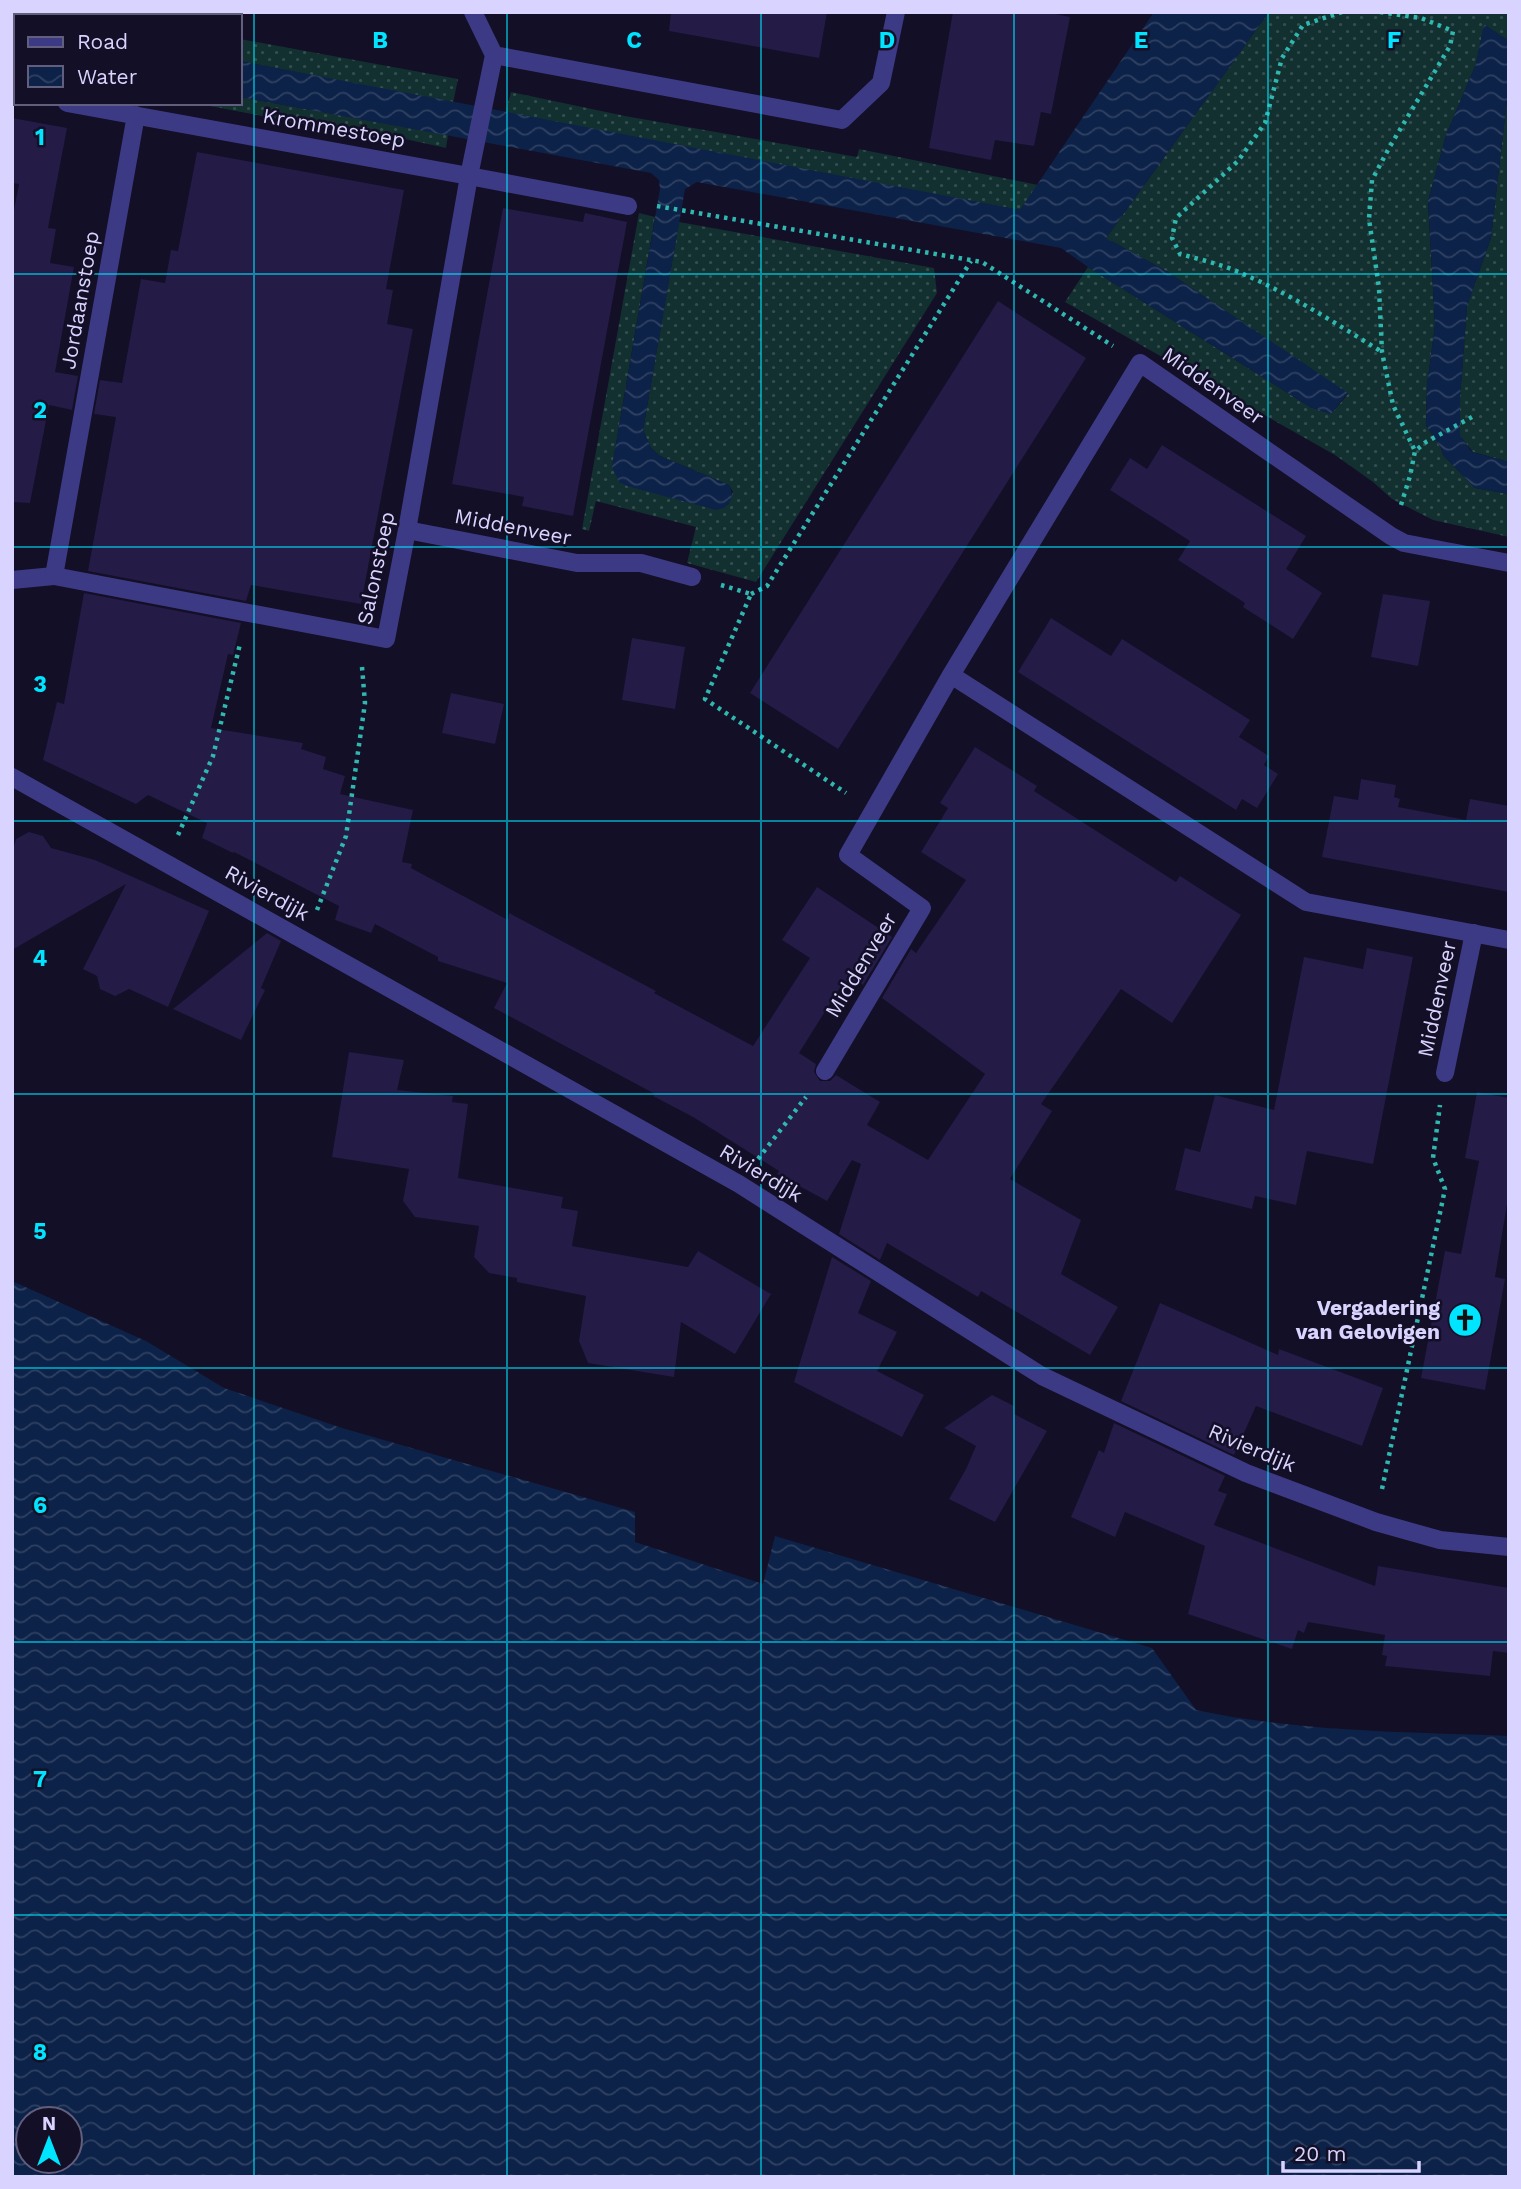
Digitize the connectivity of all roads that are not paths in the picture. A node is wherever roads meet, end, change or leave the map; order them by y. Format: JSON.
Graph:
{"nodes":[{"id":1,"x":473,"y":12,"type":"edge"},
{"id":2,"x":896,"y":12,"type":"edge"},
{"id":3,"x":494,"y":55,"type":"junction"},
{"id":4,"x":78,"y":105,"type":"edge"},
{"id":5,"x":136,"y":115,"type":"junction"},
{"id":6,"x":469,"y":176,"type":"junction"},
{"id":7,"x":628,"y":206,"type":"dead end"},
{"id":8,"x":407,"y":530,"type":"junction"},
{"id":9,"x":1509,"y":563,"type":"edge"},
{"id":10,"x":54,"y":576,"type":"junction"},
{"id":11,"x":692,"y":577,"type":"road end"},
{"id":12,"x":12,"y":580,"type":"edge"},
{"id":13,"x":951,"y":675,"type":"junction"},
{"id":14,"x":12,"y":777,"type":"edge"},
{"id":15,"x":1474,"y":933,"type":"junction"},
{"id":16,"x":1509,"y":940,"type":"edge"},
{"id":17,"x":825,"y":1071,"type":"road end"},
{"id":18,"x":1445,"y":1073,"type":"road end"},
{"id":19,"x":1509,"y":1547,"type":"edge"}],
"edges":[{"from":1,"to":3,"type":"street"},
{"from":2,"to":3,"type":"street"},
{"from":3,"to":6,"type":"street","name":"Salonstoep"},
{"from":4,"to":5,"type":"street","name":"Krommestoep"},
{"from":5,"to":6,"type":"street","name":"Krommestoep"},
{"from":5,"to":10,"type":"street","name":"Jordaanstoep"},
{"from":6,"to":7,"type":"street"},
{"from":6,"to":8,"type":"street","name":"Salonstoep"},
{"from":8,"to":10,"type":"street","name":"Salonstoep"},
{"from":8,"to":11,"type":"street","name":"Middenveer"},
{"from":9,"to":13,"type":"street","name":"Middenveer"},
{"from":10,"to":12,"type":"street","name":"Salonstoep"},
{"from":13,"to":15,"type":"street","name":"Middenveer"},
{"from":13,"to":17,"type":"street","name":"Middenveer"},
{"from":14,"to":19,"type":"street","name":"Rivierdijk"},
{"from":15,"to":16,"type":"street","name":"Middenveer"},
{"from":15,"to":18,"type":"street","name":"Middenveer"}]}
